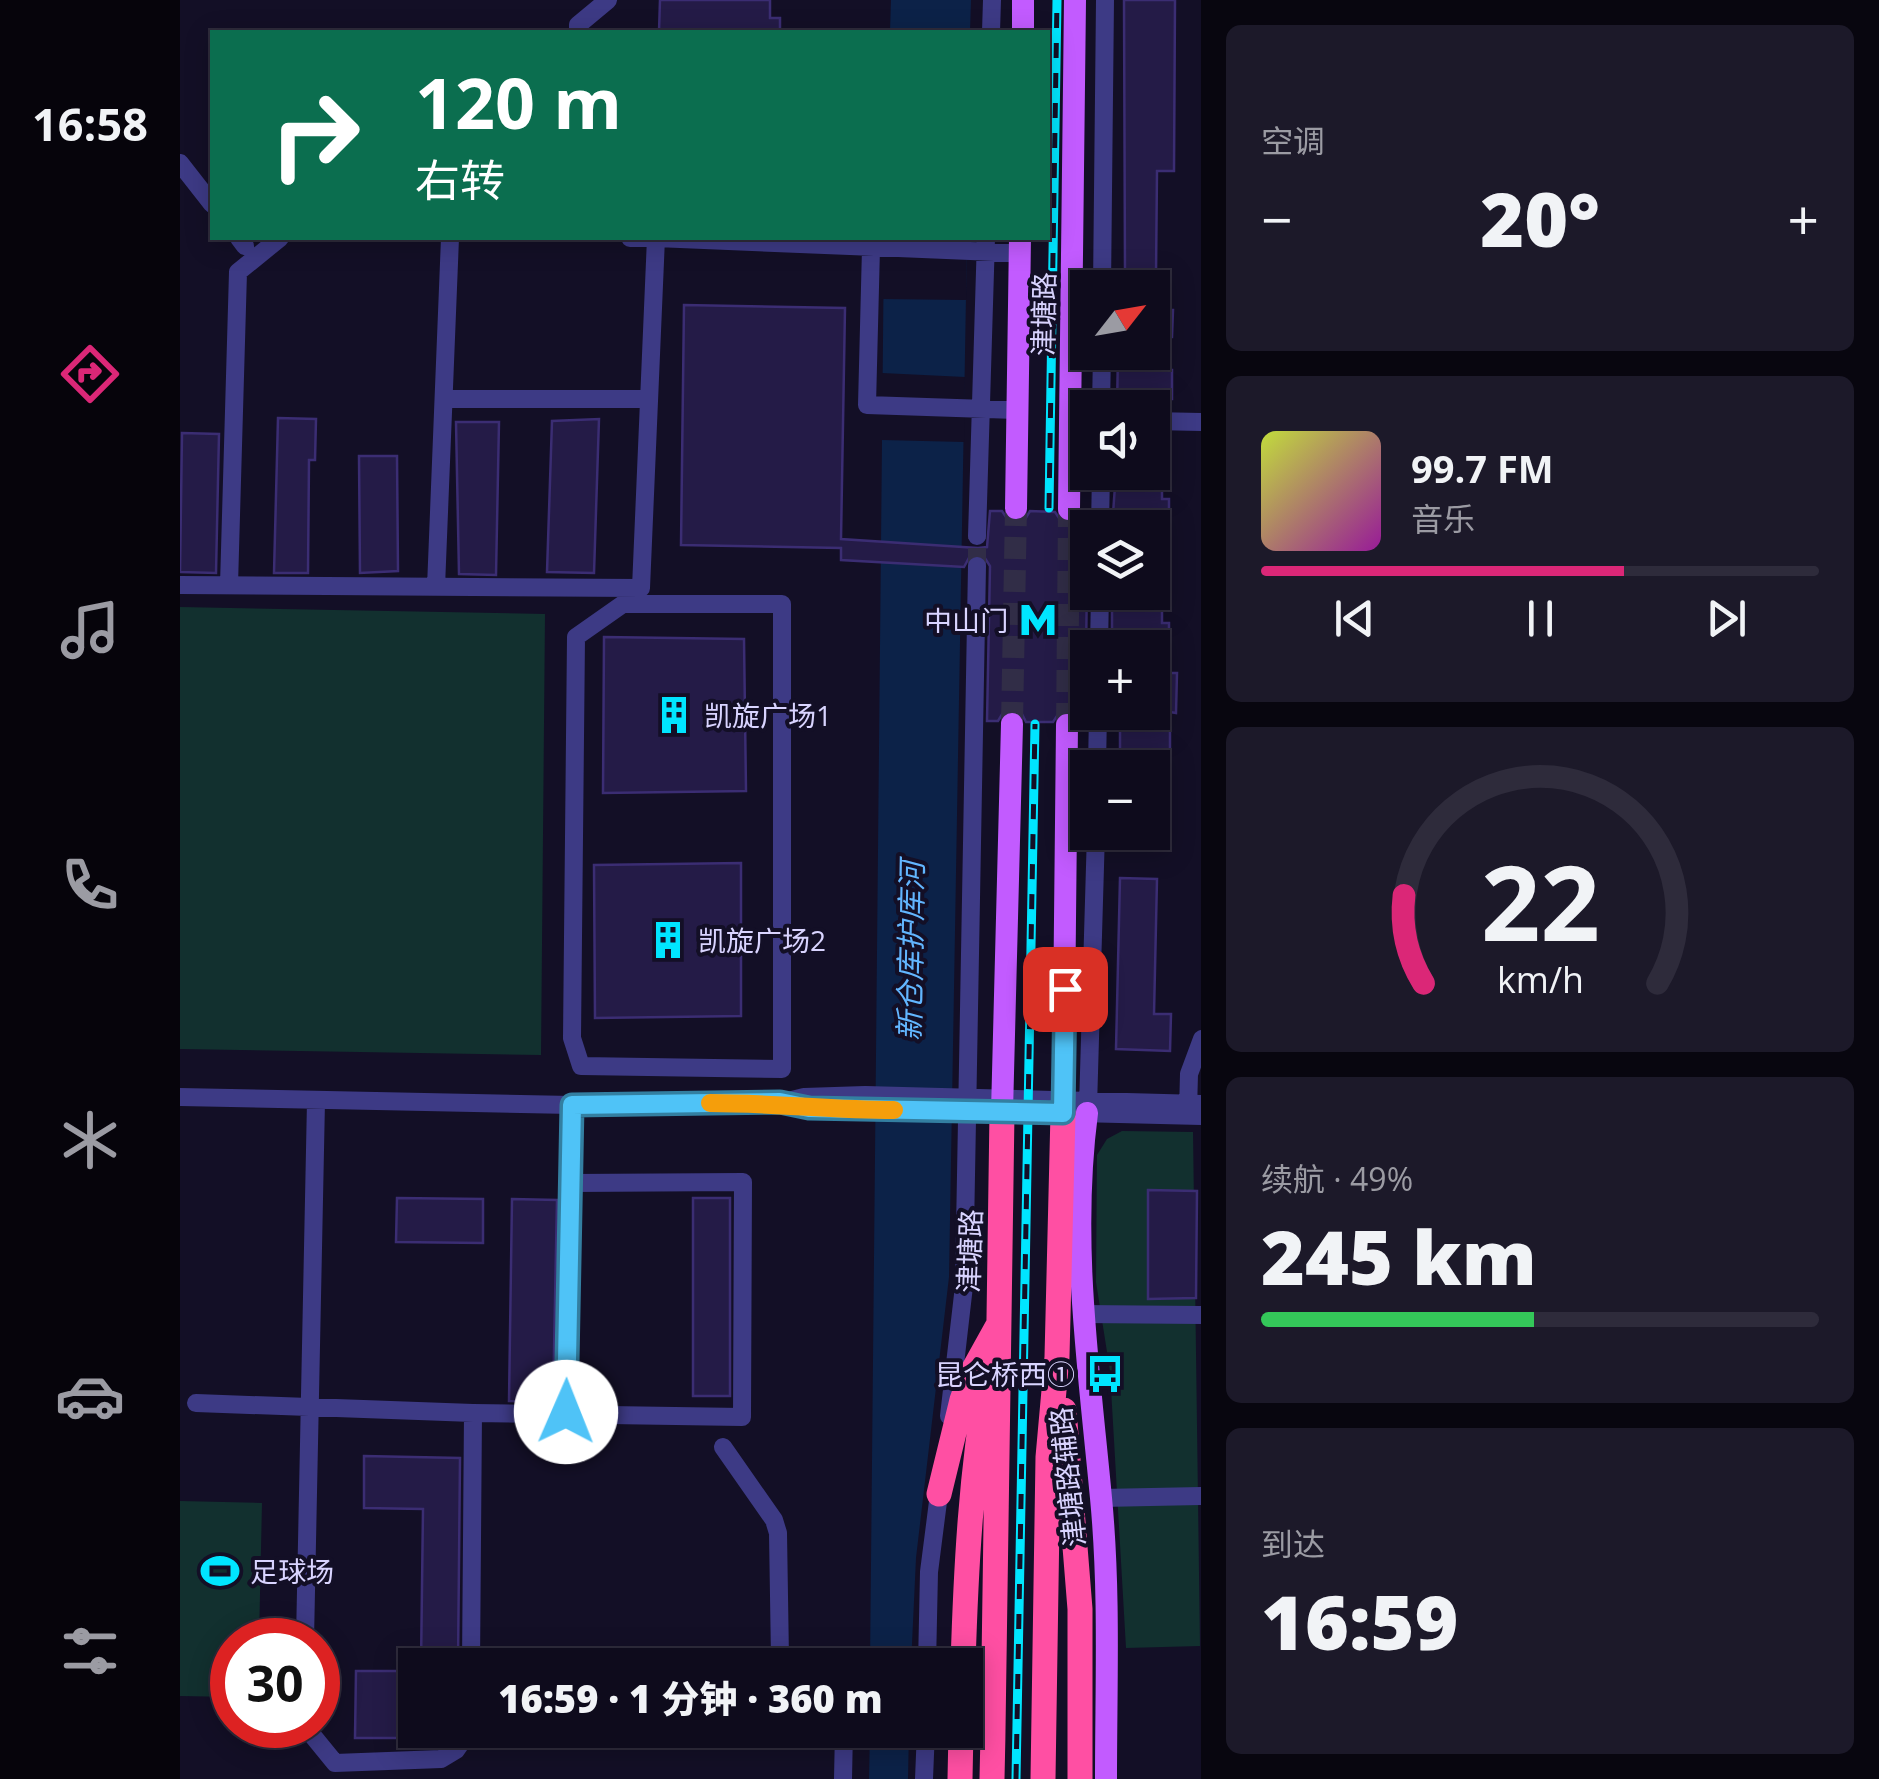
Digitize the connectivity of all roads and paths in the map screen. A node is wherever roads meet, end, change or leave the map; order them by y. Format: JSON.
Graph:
{"nodes":[{"id":1,"x":608,"y":0,"type":"edge"},
{"id":2,"x":992,"y":0,"type":"edge"},
{"id":3,"x":1024,"y":0,"type":"edge"},
{"id":4,"x":1075,"y":0,"type":"edge"},
{"id":5,"x":1105,"y":0,"type":"edge"},
{"id":6,"x":578,"y":30,"type":"edge"},
{"id":7,"x":991,"y":30,"type":"edge"},
{"id":8,"x":1023,"y":30,"type":"edge"},
{"id":9,"x":180,"y":163,"type":"edge"},
{"id":10,"x":210,"y":201,"type":"edge"},
{"id":11,"x":278,"y":240,"type":"edge"},
{"id":12,"x":450,"y":240,"type":"edge"},
{"id":13,"x":656,"y":240,"type":"edge"},
{"id":14,"x":701,"y":240,"type":"edge"},
{"id":15,"x":986,"y":245,"type":"edge"},
{"id":16,"x":1020,"y":245,"type":"edge"},
{"id":17,"x":880,"y":248,"type":"junction"},
{"id":18,"x":1102,"y":270,"type":"edge"},
{"id":19,"x":1079,"y":390,"type":"edge"},
{"id":20,"x":446,"y":399,"type":"junction"},
{"id":21,"x":649,"y":400,"type":"junction"},
{"id":22,"x":980,"y":409,"type":"junction"},
{"id":23,"x":1016,"y":410,"type":"junction"},
{"id":24,"x":1170,"y":421,"type":"edge"},
{"id":25,"x":1201,"y":422,"type":"edge"},
{"id":26,"x":1071,"y":490,"type":"edge"},
{"id":27,"x":1016,"y":508,"type":"tunnel mouth"},
{"id":28,"x":1069,"y":509,"type":"tunnel mouth"},
{"id":29,"x":977,"y":536,"type":"tunnel mouth"},
{"id":30,"x":977,"y":566,"type":"tunnel mouth"},
{"id":31,"x":180,"y":585,"type":"edge"},
{"id":32,"x":229,"y":585,"type":"junction"},
{"id":33,"x":436,"y":586,"type":"junction"},
{"id":34,"x":1012,"y":724,"type":"tunnel mouth"},
{"id":35,"x":1067,"y":725,"type":"tunnel mouth"},
{"id":36,"x":1095,"y":850,"type":"edge"},
{"id":37,"x":1201,"y":1042,"type":"edge"},
{"id":38,"x":782,"y":1069,"type":"junction"},
{"id":39,"x":180,"y":1096,"type":"edge"},
{"id":40,"x":316,"y":1101,"type":"junction"},
{"id":41,"x":780,"y":1102,"type":"junction"},
{"id":42,"x":963,"y":1104,"type":"junction"},
{"id":43,"x":1002,"y":1104,"type":"junction"},
{"id":44,"x":572,"y":1105,"type":"junction"},
{"id":45,"x":1075,"y":1106,"type":"junction"},
{"id":46,"x":1195,"y":1109,"type":"edge"},
{"id":47,"x":571,"y":1183,"type":"junction"},
{"id":48,"x":1082,"y":1314,"type":"junction"},
{"id":49,"x":1201,"y":1315,"type":"edge"},
{"id":50,"x":997,"y":1326,"type":"junction"},
{"id":51,"x":1057,"y":1357,"type":"junction"},
{"id":52,"x":196,"y":1403,"type":"dead end"},
{"id":53,"x":308,"y":1408,"type":"junction"},
{"id":54,"x":566,"y":1412,"type":"junction"},
{"id":55,"x":474,"y":1413,"type":"junction"},
{"id":56,"x":724,"y":1447,"type":"dead end"},
{"id":57,"x":939,"y":1494,"type":"junction"},
{"id":58,"x":1201,"y":1496,"type":"edge"},
{"id":59,"x":1101,"y":1498,"type":"junction"},
{"id":60,"x":305,"y":1618,"type":"edge"},
{"id":61,"x":472,"y":1648,"type":"edge"},
{"id":62,"x":780,"y":1648,"type":"edge"},
{"id":63,"x":927,"y":1648,"type":"edge"},
{"id":64,"x":963,"y":1648,"type":"edge"},
{"id":65,"x":323,"y":1748,"type":"edge"},
{"id":66,"x":457,"y":1748,"type":"edge"},
{"id":67,"x":844,"y":1748,"type":"edge"},
{"id":68,"x":925,"y":1748,"type":"edge"},
{"id":69,"x":961,"y":1748,"type":"edge"},
{"id":70,"x":843,"y":1779,"type":"edge"},
{"id":71,"x":924,"y":1779,"type":"edge"},
{"id":72,"x":960,"y":1779,"type":"edge"},
{"id":73,"x":992,"y":1779,"type":"edge"},
{"id":74,"x":1043,"y":1779,"type":"edge"},
{"id":75,"x":1080,"y":1779,"type":"edge"},
{"id":76,"x":1106,"y":1779,"type":"edge"}],
"edges":[{"from":1,"to":6,"type":"street"},
{"from":2,"to":7,"type":"street"},
{"from":3,"to":8,"type":"main road"},
{"from":4,"to":19,"type":"main road","name":"津塘路"},
{"from":5,"to":18,"type":"street"},
{"from":9,"to":10,"type":"street"},
{"from":11,"to":32,"type":"street"},
{"from":12,"to":20,"type":"street"},
{"from":13,"to":21,"type":"street"},
{"from":14,"to":17,"type":"street"},
{"from":15,"to":16,"type":"street"},
{"from":15,"to":17,"type":"street"},
{"from":15,"to":22,"type":"street"},
{"from":16,"to":23,"type":"main road","name":"津塘路"},
{"from":17,"to":22,"type":"street"},
{"from":20,"to":21,"type":"street"},
{"from":20,"to":33,"type":"street"},
{"from":21,"to":33,"type":"street"},
{"from":22,"to":23,"type":"street"},
{"from":22,"to":29,"type":"street"},
{"from":23,"to":27,"type":"main road","name":"津塘路"},
{"from":24,"to":25,"type":"street"},
{"from":26,"to":28,"type":"main road","name":"津塘路"},
{"from":30,"to":42,"type":"street"},
{"from":31,"to":32,"type":"street"},
{"from":32,"to":33,"type":"street"},
{"from":34,"to":43,"type":"main road","name":"津塘路"},
{"from":35,"to":45,"type":"main road"},
{"from":36,"to":45,"type":"street"},
{"from":37,"to":46,"type":"street"},
{"from":38,"to":38,"type":"street"},
{"from":38,"to":41,"type":"street"},
{"from":39,"to":40,"type":"street"},
{"from":40,"to":44,"type":"street"},
{"from":40,"to":53,"type":"street"},
{"from":41,"to":42,"type":"street"},
{"from":41,"to":44,"type":"street"},
{"from":42,"to":43,"type":"street"},
{"from":42,"to":57,"type":"street"},
{"from":43,"to":45,"type":"street"},
{"from":43,"to":50,"type":"highway","name":"津塘路"},
{"from":44,"to":47,"type":"street"},
{"from":45,"to":46,"type":"street"},
{"from":45,"to":48,"type":"main road","name":"津塘路辅路"},
{"from":45,"to":51,"type":"highway"},
{"from":47,"to":54,"type":"street"},
{"from":47,"to":54,"type":"street"},
{"from":48,"to":49,"type":"street"},
{"from":48,"to":59,"type":"main road","name":"津塘路辅路"},
{"from":50,"to":57,"type":"highway"},
{"from":50,"to":64,"type":"highway"},
{"from":50,"to":73,"type":"highway","name":"津塘路"},
{"from":51,"to":74,"type":"highway"},
{"from":51,"to":75,"type":"highway"},
{"from":52,"to":53,"type":"street"},
{"from":53,"to":55,"type":"street"},
{"from":53,"to":60,"type":"street"},
{"from":54,"to":55,"type":"street"},
{"from":55,"to":61,"type":"street"},
{"from":56,"to":62,"type":"street"},
{"from":57,"to":63,"type":"street"},
{"from":58,"to":59,"type":"street"},
{"from":59,"to":76,"type":"main road","name":"津塘路辅路"},
{"from":65,"to":66,"type":"street"},
{"from":67,"to":70,"type":"street"},
{"from":68,"to":71,"type":"street"},
{"from":69,"to":72,"type":"highway"}]}
